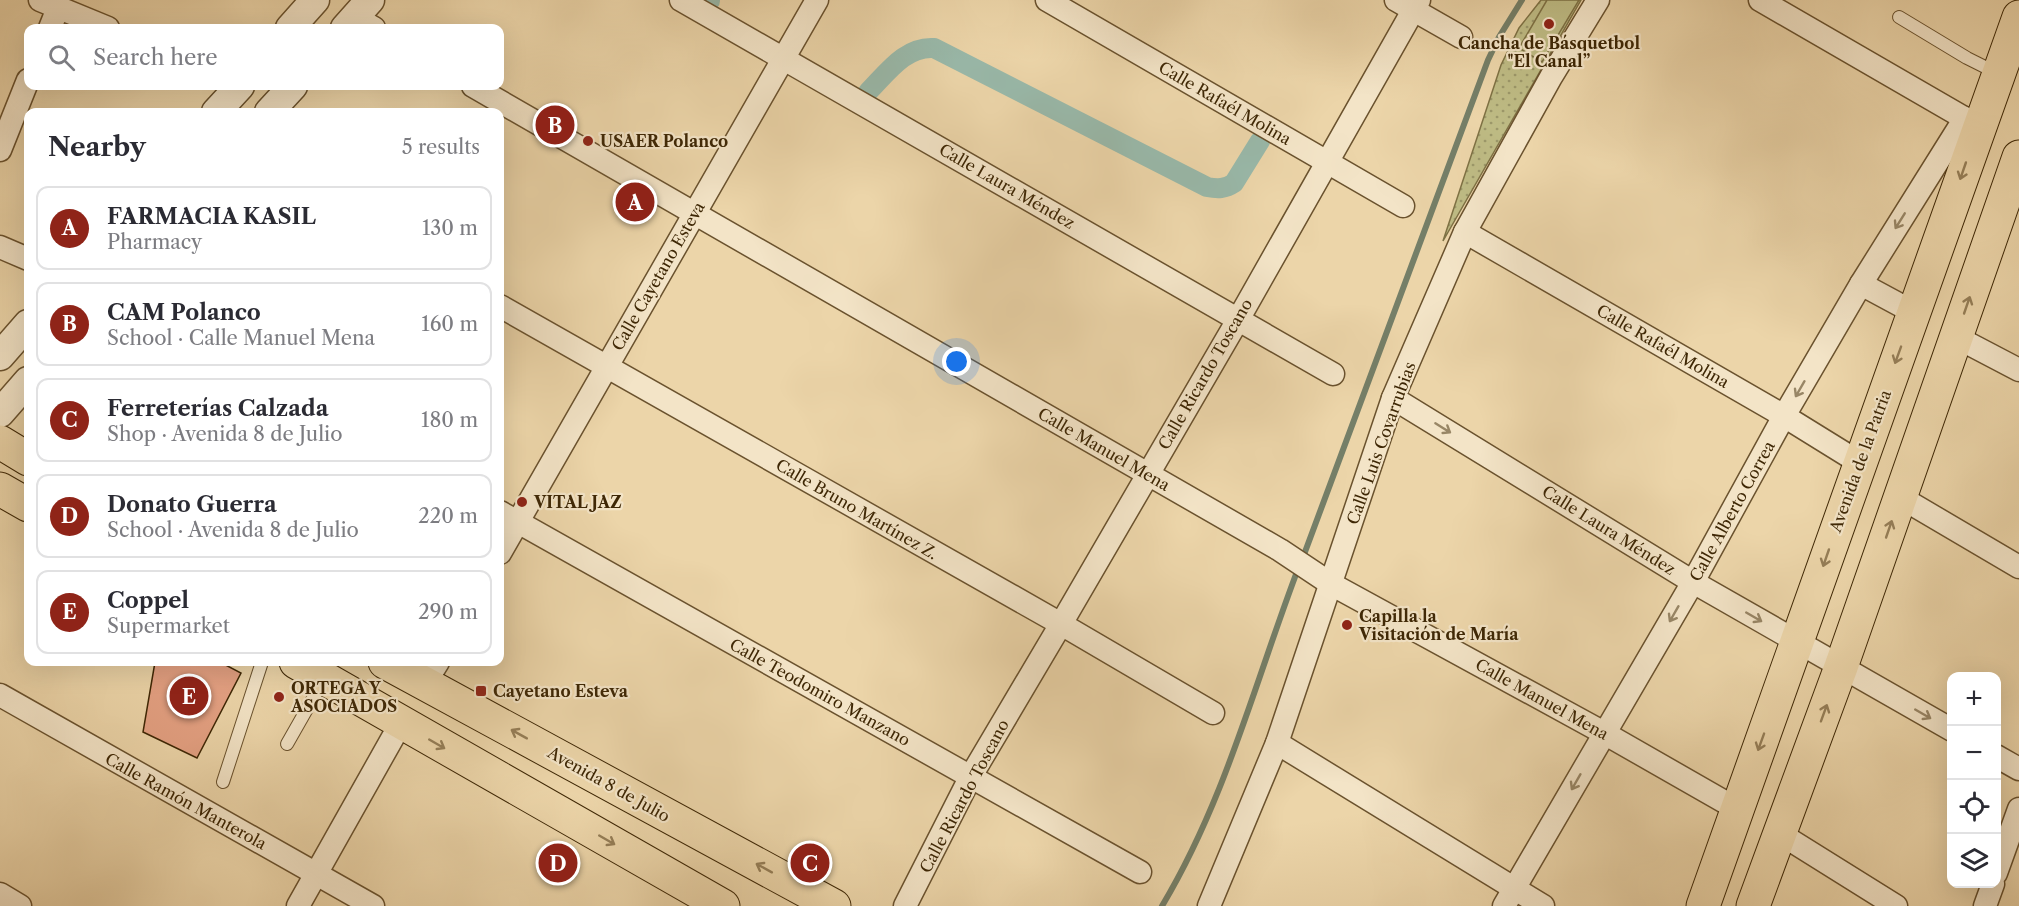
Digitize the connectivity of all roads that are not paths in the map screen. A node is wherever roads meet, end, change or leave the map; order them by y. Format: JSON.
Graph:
{"nodes":[{"id":1,"x":314,"y":0,"type":"edge"},
{"id":2,"x":681,"y":0,"type":"edge"},
{"id":3,"x":817,"y":0,"type":"edge"},
{"id":4,"x":1047,"y":0,"type":"edge"},
{"id":5,"x":1598,"y":0,"type":"edge"},
{"id":6,"x":1760,"y":0,"type":"edge"},
{"id":7,"x":1409,"y":3,"type":"edge"},
{"id":8,"x":49,"y":4,"type":"edge"},
{"id":9,"x":2019,"y":17,"type":"edge"},
{"id":10,"x":1899,"y":18,"type":"dead end"},
{"id":11,"x":50,"y":24,"type":"edge"},
{"id":12,"x":98,"y":24,"type":"edge"},
{"id":13,"x":293,"y":24,"type":"edge"},
{"id":14,"x":1461,"y":37,"type":"dead end"},
{"id":15,"x":783,"y":58,"type":"junction"},
{"id":16,"x":1998,"y":73,"type":"junction"},
{"id":17,"x":26,"y":90,"type":"edge"},
{"id":18,"x":236,"y":90,"type":"edge"},
{"id":19,"x":289,"y":90,"type":"edge"},
{"id":20,"x":480,"y":90,"type":"edge"},
{"id":21,"x":220,"y":108,"type":"edge"},
{"id":22,"x":273,"y":108,"type":"edge"},
{"id":23,"x":23,"y":110,"type":"edge"},
{"id":24,"x":1972,"y":122,"type":"junction"},
{"id":25,"x":0,"y":150,"type":"edge"},
{"id":26,"x":2019,"y":157,"type":"edge"},
{"id":27,"x":1327,"y":162,"type":"junction"},
{"id":28,"x":1403,"y":206,"type":"dead end"},
{"id":29,"x":694,"y":213,"type":"junction"},
{"id":30,"x":1465,"y":232,"type":"junction"},
{"id":31,"x":0,"y":247,"type":"edge"},
{"id":32,"x":24,"y":257,"type":"edge"},
{"id":33,"x":1861,"y":284,"type":"junction"},
{"id":34,"x":504,"y":308,"type":"edge"},
{"id":35,"x":1913,"y":312,"type":"junction"},
{"id":36,"x":1239,"y":318,"type":"junction"},
{"id":37,"x":24,"y":329,"type":"edge"},
{"id":38,"x":1956,"y":337,"type":"junction"},
{"id":39,"x":0,"y":356,"type":"edge"},
{"id":40,"x":606,"y":366,"type":"junction"},
{"id":41,"x":2019,"y":370,"type":"edge"},
{"id":42,"x":1333,"y":374,"type":"dead end"},
{"id":43,"x":24,"y":386,"type":"edge"},
{"id":44,"x":1393,"y":398,"type":"junction"},
{"id":45,"x":0,"y":413,"type":"edge"},
{"id":46,"x":1784,"y":416,"type":"junction"},
{"id":47,"x":0,"y":442,"type":"edge"},
{"id":48,"x":24,"y":457,"type":"edge"},
{"id":49,"x":1860,"y":463,"type":"junction"},
{"id":50,"x":1147,"y":474,"type":"junction"},
{"id":51,"x":0,"y":489,"type":"edge"},
{"id":52,"x":1900,"y":497,"type":"junction"},
{"id":53,"x":24,"y":503,"type":"edge"},
{"id":54,"x":508,"y":517,"type":"edge"},
{"id":55,"x":504,"y":535,"type":"edge"},
{"id":56,"x":2019,"y":567,"type":"edge"},
{"id":57,"x":1328,"y":581,"type":"junction"},
{"id":58,"x":1693,"y":582,"type":"junction"},
{"id":59,"x":1061,"y":624,"type":"junction"},
{"id":60,"x":1797,"y":641,"type":"junction"},
{"id":61,"x":261,"y":666,"type":"edge"},
{"id":62,"x":303,"y":666,"type":"edge"},
{"id":63,"x":404,"y":666,"type":"edge"},
{"id":64,"x":1841,"y":666,"type":"junction"},
{"id":65,"x":431,"y":672,"type":"edge"},
{"id":66,"x":325,"y":678,"type":"junction"},
{"id":67,"x":0,"y":695,"type":"edge"},
{"id":68,"x":1213,"y":713,"type":"dead end"},
{"id":69,"x":401,"y":723,"type":"junction"},
{"id":70,"x":1947,"y":727,"type":"edge"},
{"id":71,"x":1604,"y":733,"type":"junction"},
{"id":72,"x":1277,"y":743,"type":"junction"},
{"id":73,"x":287,"y":744,"type":"dead end"},
{"id":74,"x":2001,"y":759,"type":"edge"},
{"id":75,"x":2019,"y":769,"type":"edge"},
{"id":76,"x":971,"y":776,"type":"junction"},
{"id":77,"x":223,"y":782,"type":"dead end"},
{"id":78,"x":1737,"y":809,"type":"junction"},
{"id":79,"x":2019,"y":809,"type":"edge"},
{"id":80,"x":1779,"y":833,"type":"junction"},
{"id":81,"x":2001,"y":859,"type":"edge"},
{"id":82,"x":1140,"y":872,"type":"dead end"},
{"id":83,"x":316,"y":874,"type":"junction"},
{"id":84,"x":1992,"y":888,"type":"edge"},
{"id":85,"x":0,"y":894,"type":"edge"},
{"id":86,"x":1508,"y":897,"type":"edge"},
{"id":87,"x":21,"y":906,"type":"edge"},
{"id":88,"x":298,"y":906,"type":"edge"},
{"id":89,"x":373,"y":906,"type":"edge"},
{"id":90,"x":723,"y":906,"type":"edge"},
{"id":91,"x":834,"y":906,"type":"edge"},
{"id":92,"x":905,"y":906,"type":"edge"},
{"id":93,"x":1209,"y":906,"type":"edge"},
{"id":94,"x":1543,"y":906,"type":"edge"},
{"id":95,"x":1703,"y":906,"type":"edge"},
{"id":96,"x":1753,"y":906,"type":"edge"},
{"id":97,"x":1896,"y":906,"type":"edge"},
{"id":98,"x":1985,"y":906,"type":"edge"}],
"edges":[{"from":1,"to":13,"type":"street"},
{"from":2,"to":15,"type":"street","name":"Calle Laura Méndez"},
{"from":3,"to":15,"type":"street","name":"Calle Cayetano Esteva"},
{"from":4,"to":27,"type":"street","name":"Calle Rafaél Molina"},
{"from":5,"to":30,"type":"street","name":"Calle Luis Covarrubias"},
{"from":6,"to":24,"type":"street"},
{"from":7,"to":14,"type":"street"},
{"from":7,"to":27,"type":"street","name":"Calle Ricardo Toscano"},
{"from":8,"to":11,"type":"street"},
{"from":8,"to":12,"type":"street"},
{"from":9,"to":16,"type":"main road","name":"Avenida de la Patria"},
{"from":10,"to":16,"type":"lane"},
{"from":15,"to":29,"type":"street","name":"Calle Cayetano Esteva"},
{"from":15,"to":36,"type":"street","name":"Calle Laura Méndez"},
{"from":16,"to":24,"type":"main road","name":"Avenida de la Patria"},
{"from":17,"to":23,"type":"street"},
{"from":18,"to":21,"type":"street"},
{"from":19,"to":22,"type":"street"},
{"from":20,"to":29,"type":"street","name":"Calle Manuel Mena"},
{"from":23,"to":25,"type":"street"},
{"from":24,"to":33,"type":"street","name":"Calle Alberto Correa","one_way":true},
{"from":24,"to":35,"type":"main road","name":"Avenida de la Patria","one_way":true},
{"from":38,"to":26,"type":"main road","one_way":true},
{"from":27,"to":28,"type":"street","name":"Calle Rafaél Molina"},
{"from":27,"to":36,"type":"street","name":"Calle Ricardo Toscano"},
{"from":29,"to":40,"type":"street","name":"Calle Cayetano Esteva"},
{"from":29,"to":50,"type":"street","name":"Calle Manuel Mena"},
{"from":30,"to":44,"type":"street","name":"Calle Luis Covarrubias"},
{"from":30,"to":46,"type":"street","name":"Calle Rafaél Molina"},
{"from":31,"to":32,"type":"street"},
{"from":33,"to":35,"type":"street"},
{"from":33,"to":46,"type":"street","name":"Calle Alberto Correa","one_way":true},
{"from":34,"to":40,"type":"street","name":"Calle Bruno Martínez Z."},
{"from":35,"to":49,"type":"main road","name":"Avenida de la Patria","one_way":true},
{"from":36,"to":42,"type":"street","name":"Calle Laura Méndez"},
{"from":36,"to":50,"type":"street","name":"Calle Ricardo Toscano"},
{"from":37,"to":39,"type":"street"},
{"from":38,"to":41,"type":"street"},
{"from":38,"to":52,"type":"main road"},
{"from":40,"to":54,"type":"street","name":"Calle Cayetano Esteva"},
{"from":40,"to":59,"type":"street","name":"Calle Bruno Martínez Z."},
{"from":43,"to":45,"type":"street"},
{"from":44,"to":57,"type":"street","name":"Calle Luis Covarrubias"},
{"from":44,"to":58,"type":"street","name":"Calle Laura Méndez","one_way":true},
{"from":46,"to":49,"type":"street","name":"Calle Rafaél Molina"},
{"from":46,"to":58,"type":"street","name":"Calle Alberto Correa"},
{"from":47,"to":48,"type":"main road"},
{"from":49,"to":60,"type":"main road","name":"Avenida de la Patria","one_way":true},
{"from":50,"to":57,"type":"street","name":"Calle Manuel Mena"},
{"from":50,"to":59,"type":"street","name":"Calle Ricardo Toscano"},
{"from":51,"to":53,"type":"main road"},
{"from":52,"to":56,"type":"street"},
{"from":64,"to":52,"type":"main road","one_way":true},
{"from":54,"to":55,"type":"street","name":"Calle Cayetano Esteva"},
{"from":54,"to":76,"type":"street","name":"Calle Teodomiro Manzano"},
{"from":57,"to":71,"type":"street","name":"Calle Manuel Mena"},
{"from":57,"to":72,"type":"street","name":"Calle Luis Covarrubias"},
{"from":58,"to":60,"type":"street","name":"Calle Laura Méndez","one_way":true},
{"from":58,"to":71,"type":"street","name":"Calle Alberto Correa","one_way":true},
{"from":59,"to":68,"type":"street","name":"Calle Bruno Martínez Z."},
{"from":59,"to":76,"type":"street","name":"Calle Ricardo Toscano"},
{"from":60,"to":64,"type":"street","name":"Calle Laura Méndez"},
{"from":60,"to":78,"type":"main road","name":"Avenida de la Patria","one_way":true},
{"from":61,"to":77,"type":"lane"},
{"from":62,"to":66,"type":"main road"},
{"from":63,"to":65,"type":"main road","name":"Avenida 8 de Julio"},
{"from":64,"to":70,"type":"street","name":"Calle Laura Méndez","one_way":true},
{"from":80,"to":64,"type":"main road","one_way":true},
{"from":91,"to":65,"type":"main road","name":"Avenida 8 de Julio","one_way":true},
{"from":66,"to":69,"type":"main road"},
{"from":66,"to":73,"type":"lane"},
{"from":67,"to":83,"type":"street","name":"Calle Ramón Manterola"},
{"from":69,"to":83,"type":"street"},
{"from":69,"to":90,"type":"main road","one_way":true},
{"from":71,"to":78,"type":"street","name":"Calle Manuel Mena"},
{"from":71,"to":86,"type":"street","name":"Calle Alberto Correa","one_way":true},
{"from":72,"to":86,"type":"street"},
{"from":72,"to":93,"type":"street","name":"Calle Luis Covarrubias"},
{"from":74,"to":75,"type":"street"},
{"from":76,"to":82,"type":"street","name":"Calle Teodomiro Manzano"},
{"from":76,"to":92,"type":"street","name":"Calle Ricardo Toscano"},
{"from":78,"to":95,"type":"main road","name":"Avenida de la Patria"},
{"from":79,"to":81,"type":"street"},
{"from":80,"to":96,"type":"main road"},
{"from":80,"to":97,"type":"street"},
{"from":83,"to":88,"type":"street"},
{"from":83,"to":89,"type":"street","name":"Calle Ramón Manterola"},
{"from":84,"to":98,"type":"street"},
{"from":85,"to":87,"type":"street"},
{"from":86,"to":94,"type":"street"}]}
